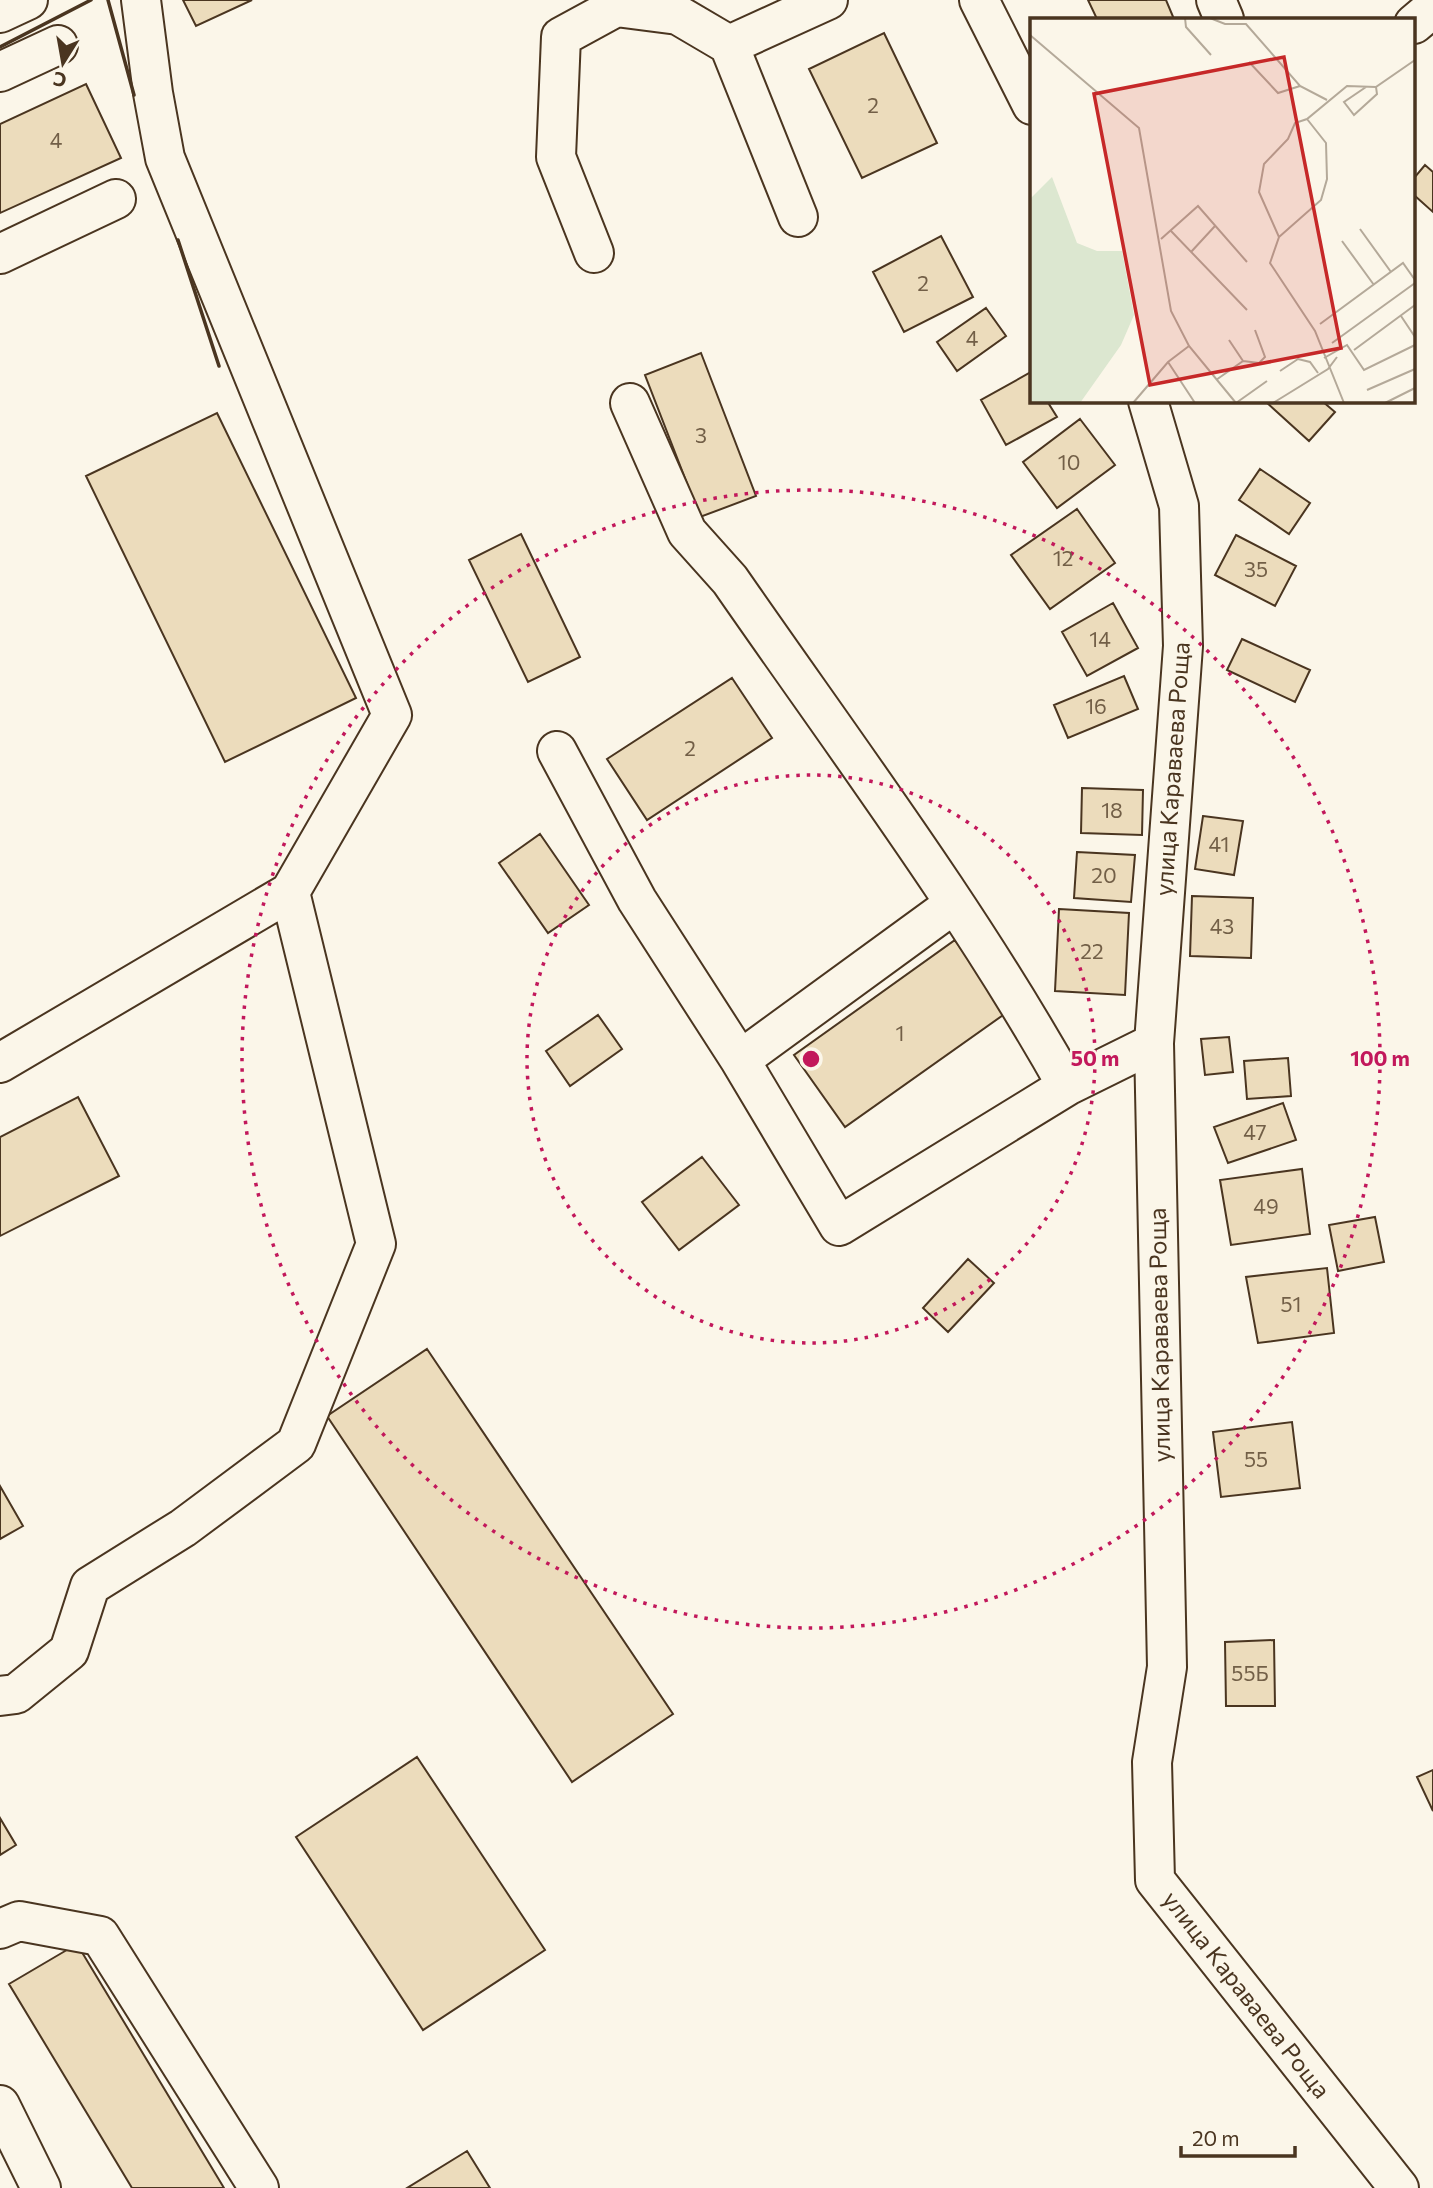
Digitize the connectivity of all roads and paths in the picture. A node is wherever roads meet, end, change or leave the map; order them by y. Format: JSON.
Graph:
{"nodes":[{"id":1,"x":28,"y":0,"type":"edge"},
{"id":2,"x":141,"y":0,"type":"edge"},
{"id":3,"x":828,"y":0,"type":"edge"},
{"id":4,"x":979,"y":0,"type":"edge"},
{"id":5,"x":1216,"y":0,"type":"edge"},
{"id":6,"x":1433,"y":8,"type":"edge"},
{"id":7,"x":0,"y":13,"type":"edge"},
{"id":8,"x":1224,"y":18,"type":"edge"},
{"id":9,"x":1416,"y":22,"type":"edge"},
{"id":10,"x":58,"y":45,"type":"dead end"},
{"id":11,"x":729,"y":45,"type":"junction"},
{"id":12,"x":0,"y":72,"type":"edge"},
{"id":13,"x":1030,"y":100,"type":"edge"},
{"id":14,"x":116,"y":199,"type":"dead end"},
{"id":15,"x":798,"y":217,"type":"dead end"},
{"id":16,"x":594,"y":253,"type":"dead end"},
{"id":17,"x":0,"y":254,"type":"edge"},
{"id":18,"x":1147,"y":402,"type":"edge"},
{"id":19,"x":631,"y":404,"type":"dead end"},
{"id":20,"x":557,"y":751,"type":"dead end"},
{"id":21,"x":290,"y":892,"type":"junction"},
{"id":22,"x":954,"y":904,"type":"junction"},
{"id":23,"x":1154,"y":1043,"type":"junction"},
{"id":24,"x":740,"y":1059,"type":"junction"},
{"id":25,"x":0,"y":1063,"type":"edge"},
{"id":26,"x":1067,"y":1086,"type":"junction"},
{"id":27,"x":0,"y":1696,"type":"edge"},
{"id":28,"x":0,"y":1929,"type":"edge"},
{"id":29,"x":0,"y":2105,"type":"edge"},
{"id":30,"x":41,"y":2188,"type":"edge"},
{"id":31,"x":259,"y":2188,"type":"edge"},
{"id":32,"x":1399,"y":2188,"type":"edge"}],
"edges":[{"from":1,"to":7,"type":"street"},
{"from":2,"to":21,"type":"street"},
{"from":3,"to":11,"type":"street"},
{"from":4,"to":13,"type":"street"},
{"from":5,"to":8,"type":"street"},
{"from":6,"to":9,"type":"street"},
{"from":10,"to":12,"type":"street"},
{"from":11,"to":15,"type":"street"},
{"from":11,"to":16,"type":"street"},
{"from":14,"to":17,"type":"street"},
{"from":18,"to":23,"type":"street","name":"улица Караваева Роща"},
{"from":19,"to":22,"type":"street"},
{"from":20,"to":24,"type":"street"},
{"from":21,"to":25,"type":"street"},
{"from":21,"to":27,"type":"street"},
{"from":22,"to":24,"type":"street"},
{"from":22,"to":26,"type":"street"},
{"from":23,"to":26,"type":"street"},
{"from":23,"to":32,"type":"street","name":"улица Караваева Роща"},
{"from":24,"to":26,"type":"street"},
{"from":28,"to":31,"type":"street"},
{"from":29,"to":30,"type":"street"}]}
